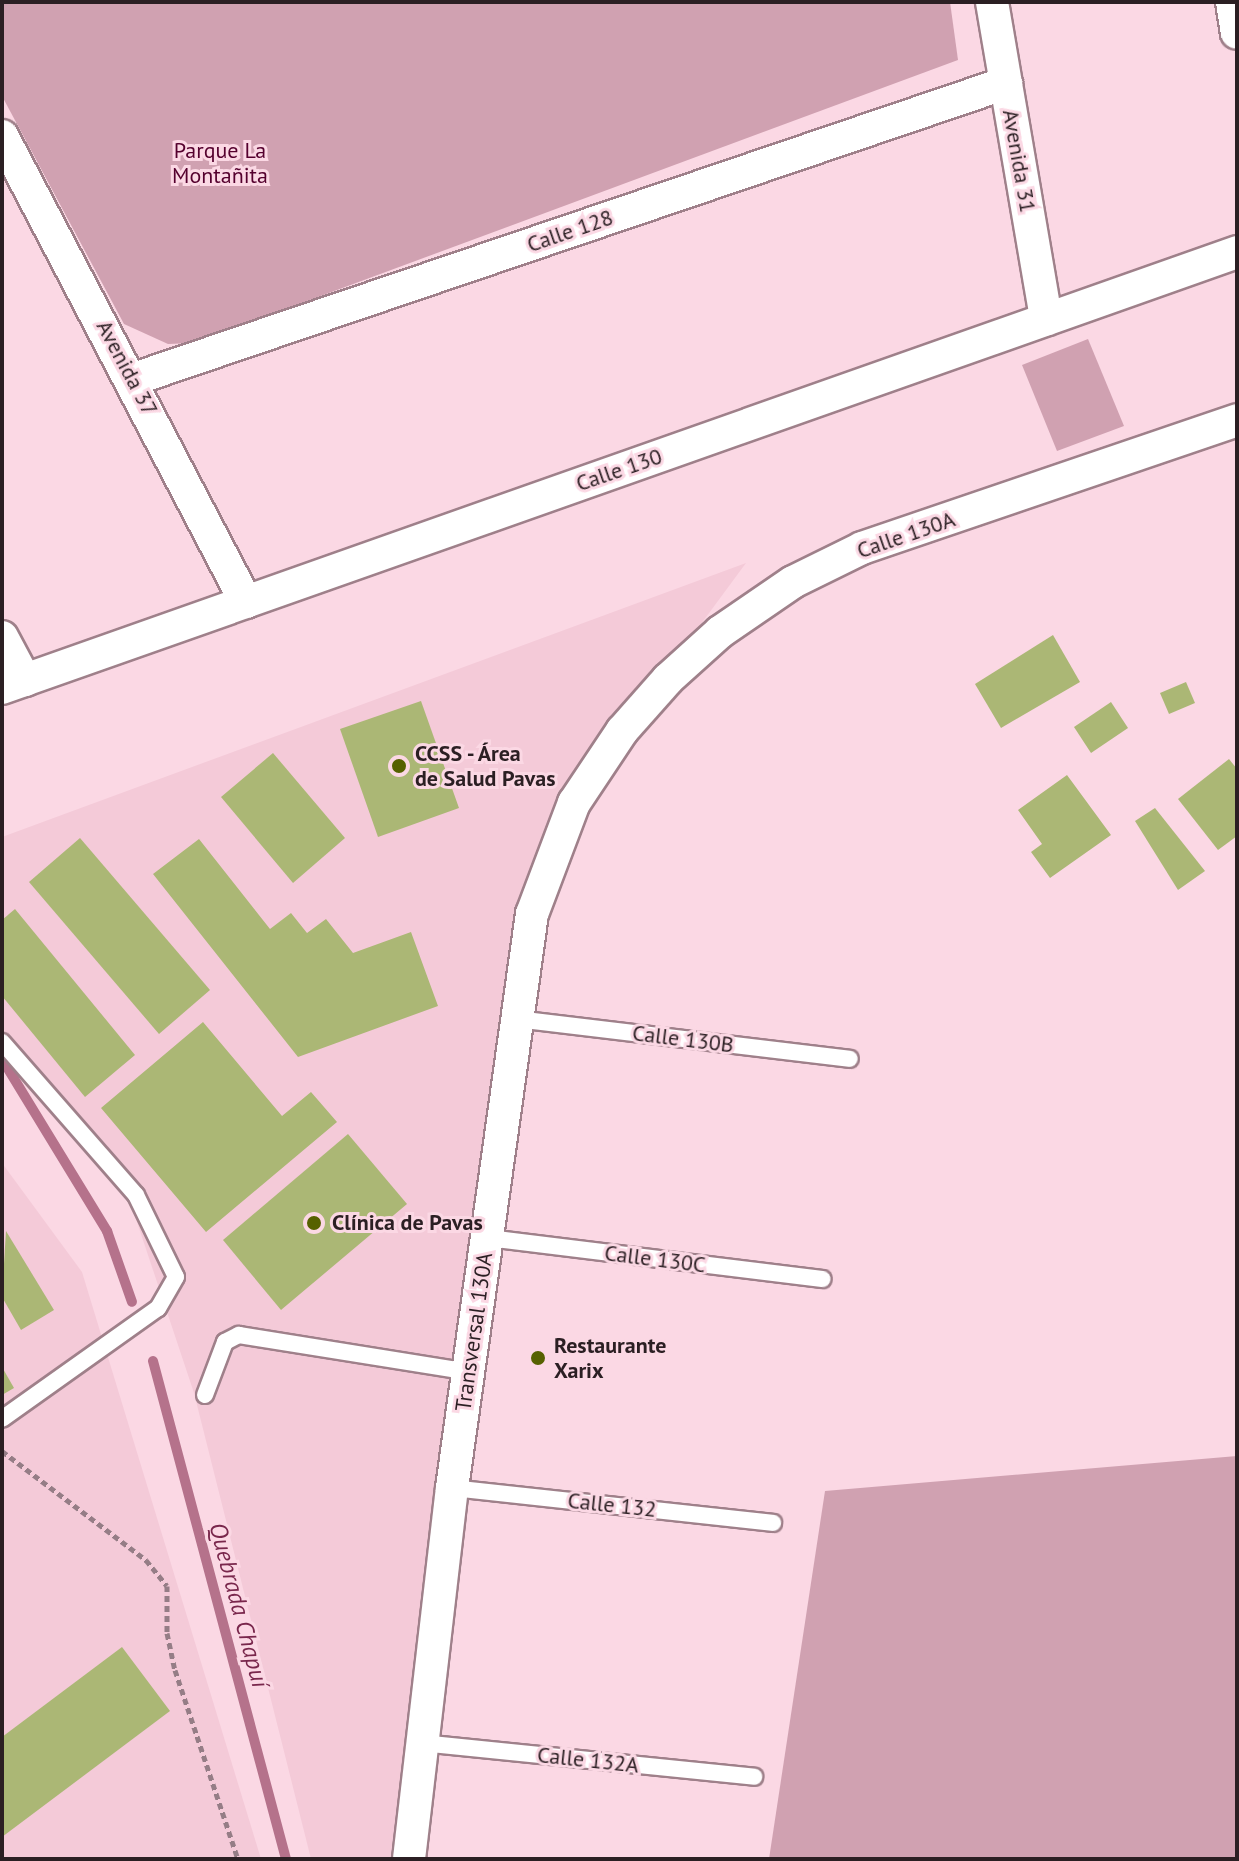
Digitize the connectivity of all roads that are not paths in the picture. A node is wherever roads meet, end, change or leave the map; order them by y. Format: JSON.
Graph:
{"nodes":[{"id":1,"x":992,"y":2,"type":"edge"},
{"id":2,"x":1232,"y":2,"type":"edge"},
{"id":3,"x":1237,"y":33,"type":"edge"},
{"id":4,"x":1006,"y":83,"type":"junction"},
{"id":5,"x":2,"y":136,"type":"edge"},
{"id":6,"x":1237,"y":252,"type":"edge"},
{"id":7,"x":1046,"y":319,"type":"junction"},
{"id":8,"x":134,"y":379,"type":"junction"},
{"id":9,"x":1237,"y":420,"type":"edge"},
{"id":10,"x":246,"y":602,"type":"junction"},
{"id":11,"x":2,"y":637,"type":"edge"},
{"id":12,"x":13,"y":684,"type":"edge"},
{"id":13,"x":622,"y":731,"type":"joint"},
{"id":14,"x":516,"y":1019,"type":"junction"},
{"id":15,"x":2,"y":1042,"type":"edge"},
{"id":16,"x":850,"y":1059,"type":"dead end"},
{"id":17,"x":488,"y":1238,"type":"junction"},
{"id":18,"x":822,"y":1279,"type":"dead end"},
{"id":19,"x":469,"y":1372,"type":"junction"},
{"id":20,"x":205,"y":1395,"type":"dead end"},
{"id":21,"x":2,"y":1419,"type":"edge"},
{"id":22,"x":452,"y":1488,"type":"junction"},
{"id":23,"x":773,"y":1523,"type":"dead end"},
{"id":24,"x":422,"y":1743,"type":"junction"},
{"id":25,"x":754,"y":1777,"type":"dead end"},
{"id":26,"x":409,"y":1859,"type":"edge"}],
"edges":[{"from":1,"to":4,"type":"street","name":"Avenida 31"},
{"from":2,"to":3,"type":"street"},
{"from":4,"to":7,"type":"street","name":"Avenida 31"},
{"from":4,"to":8,"type":"street","name":"Calle 128"},
{"from":5,"to":8,"type":"street","name":"Avenida 37"},
{"from":6,"to":7,"type":"street","name":"Calle 130"},
{"from":7,"to":10,"type":"street","name":"Calle 130"},
{"from":8,"to":10,"type":"street","name":"Avenida 37"},
{"from":9,"to":13,"type":"street","name":"Calle 130A"},
{"from":10,"to":12,"type":"street","name":"Calle 130"},
{"from":11,"to":12,"type":"street"},
{"from":13,"to":14,"type":"street","name":"Transversal 130A"},
{"from":14,"to":16,"type":"lane","name":"Calle 130B"},
{"from":14,"to":17,"type":"street","name":"Transversal 130A"},
{"from":15,"to":21,"type":"lane"},
{"from":17,"to":18,"type":"lane","name":"Calle 130C"},
{"from":17,"to":19,"type":"street","name":"Transversal 130A"},
{"from":19,"to":20,"type":"lane"},
{"from":19,"to":22,"type":"street","name":"Transversal 130A"},
{"from":22,"to":23,"type":"lane","name":"Calle 132"},
{"from":22,"to":24,"type":"street","name":"Transversal 130A"},
{"from":24,"to":25,"type":"lane","name":"Calle 132A"},
{"from":24,"to":26,"type":"street","name":"Transversal 130A"}]}
